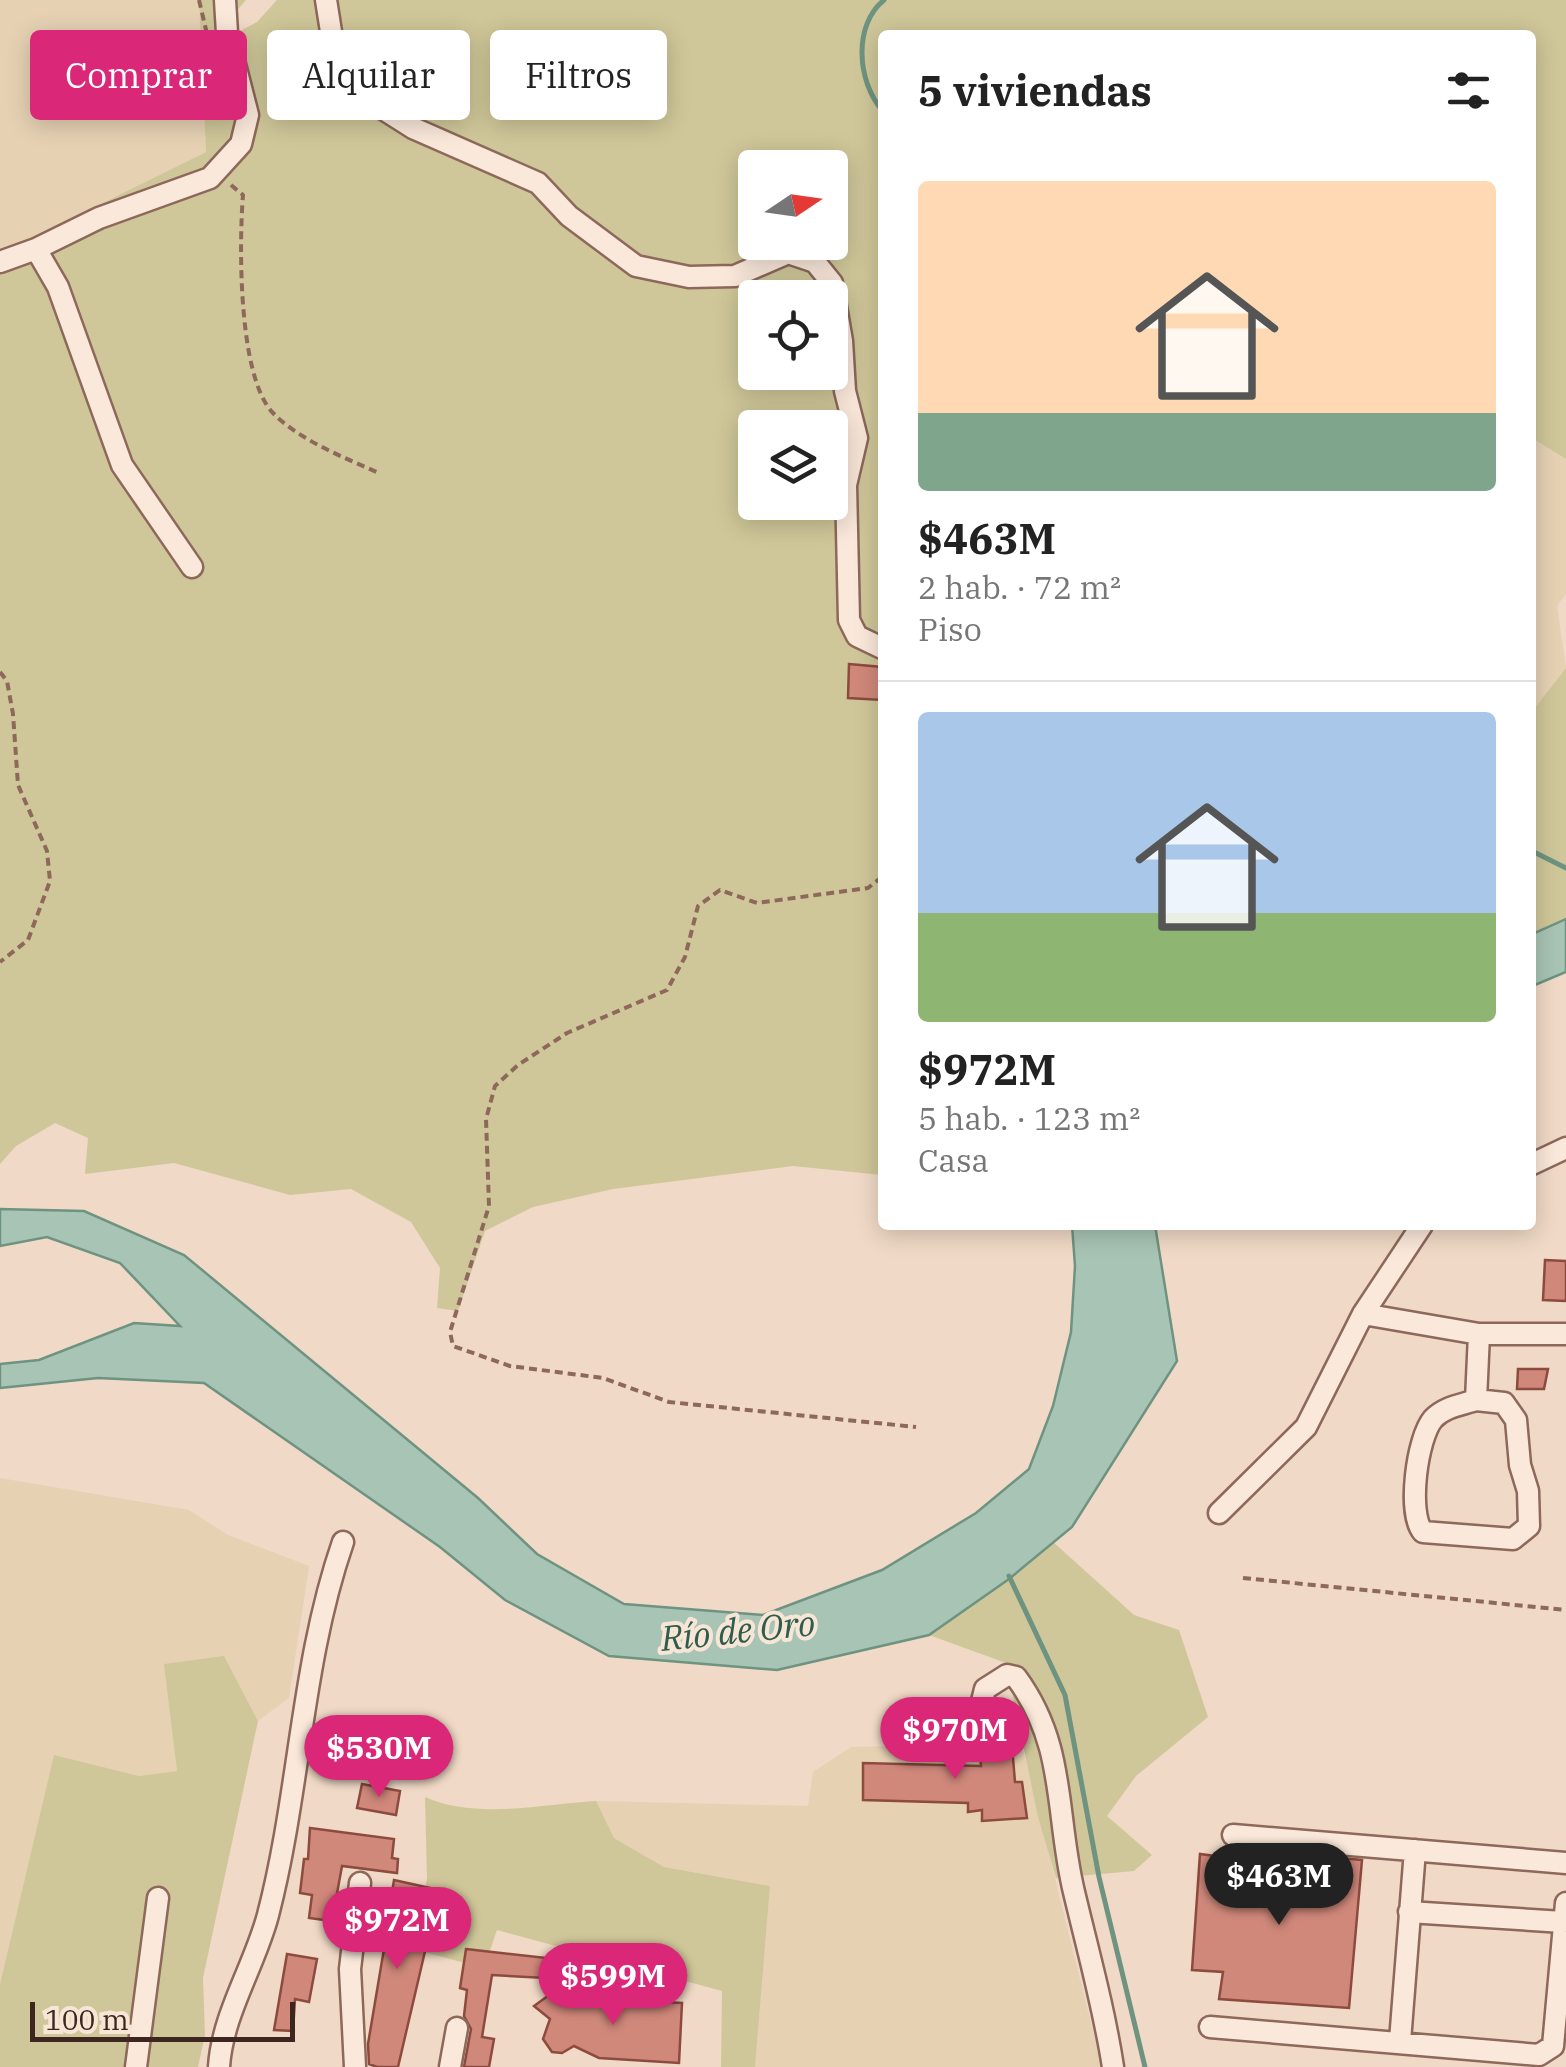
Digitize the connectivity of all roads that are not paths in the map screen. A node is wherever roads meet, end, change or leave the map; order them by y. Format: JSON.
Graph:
{"nodes":[{"id":1,"x":226,"y":0,"type":"edge"},
{"id":2,"x":326,"y":0,"type":"edge"},
{"id":3,"x":36,"y":249,"type":"junction"},
{"id":4,"x":0,"y":262,"type":"edge"},
{"id":5,"x":192,"y":566,"type":"dead end"},
{"id":6,"x":878,"y":646,"type":"edge"},
{"id":7,"x":1566,"y":1148,"type":"edge"},
{"id":8,"x":1536,"y":1162,"type":"edge"},
{"id":9,"x":1419,"y":1230,"type":"edge"},
{"id":10,"x":1364,"y":1314,"type":"junction"},
{"id":11,"x":1479,"y":1334,"type":"junction"},
{"id":12,"x":1566,"y":1334,"type":"edge"},
{"id":13,"x":1476,"y":1400,"type":"junction"},
{"id":14,"x":1220,"y":1513,"type":"dead end"},
{"id":15,"x":343,"y":1542,"type":"dead end"},
{"id":16,"x":975,"y":1730,"type":"dead end"},
{"id":17,"x":1233,"y":1834,"type":"dead end"},
{"id":18,"x":1415,"y":1850,"type":"junction"},
{"id":19,"x":1566,"y":1863,"type":"edge"},
{"id":20,"x":360,"y":1882,"type":"dead end"},
{"id":21,"x":158,"y":1898,"type":"dead end"},
{"id":22,"x":1409,"y":1912,"type":"junction"},
{"id":23,"x":1565,"y":1912,"type":"edge"},
{"id":24,"x":1210,"y":2027,"type":"dead end"},
{"id":25,"x":456,"y":2028,"type":"dead end"},
{"id":26,"x":1400,"y":2041,"type":"junction"},
{"id":27,"x":136,"y":2067,"type":"edge"},
{"id":28,"x":220,"y":2067,"type":"edge"},
{"id":29,"x":355,"y":2067,"type":"edge"},
{"id":30,"x":450,"y":2067,"type":"edge"},
{"id":31,"x":1112,"y":2067,"type":"edge"}],
"edges":[{"from":1,"to":3,"type":"lane"},
{"from":2,"to":6,"type":"lane"},
{"from":3,"to":4,"type":"lane"},
{"from":3,"to":5,"type":"lane"},
{"from":7,"to":8,"type":"lane"},
{"from":9,"to":10,"type":"lane"},
{"from":10,"to":11,"type":"lane"},
{"from":10,"to":14,"type":"lane"},
{"from":11,"to":12,"type":"lane"},
{"from":11,"to":13,"type":"lane"},
{"from":13,"to":13,"type":"lane"},
{"from":15,"to":28,"type":"lane"},
{"from":16,"to":31,"type":"lane"},
{"from":17,"to":18,"type":"lane"},
{"from":18,"to":19,"type":"lane"},
{"from":18,"to":22,"type":"lane"},
{"from":20,"to":29,"type":"lane"},
{"from":21,"to":27,"type":"lane"},
{"from":22,"to":23,"type":"lane"},
{"from":22,"to":26,"type":"lane"},
{"from":23,"to":26,"type":"lane"},
{"from":24,"to":26,"type":"lane"},
{"from":25,"to":30,"type":"lane"}]}
